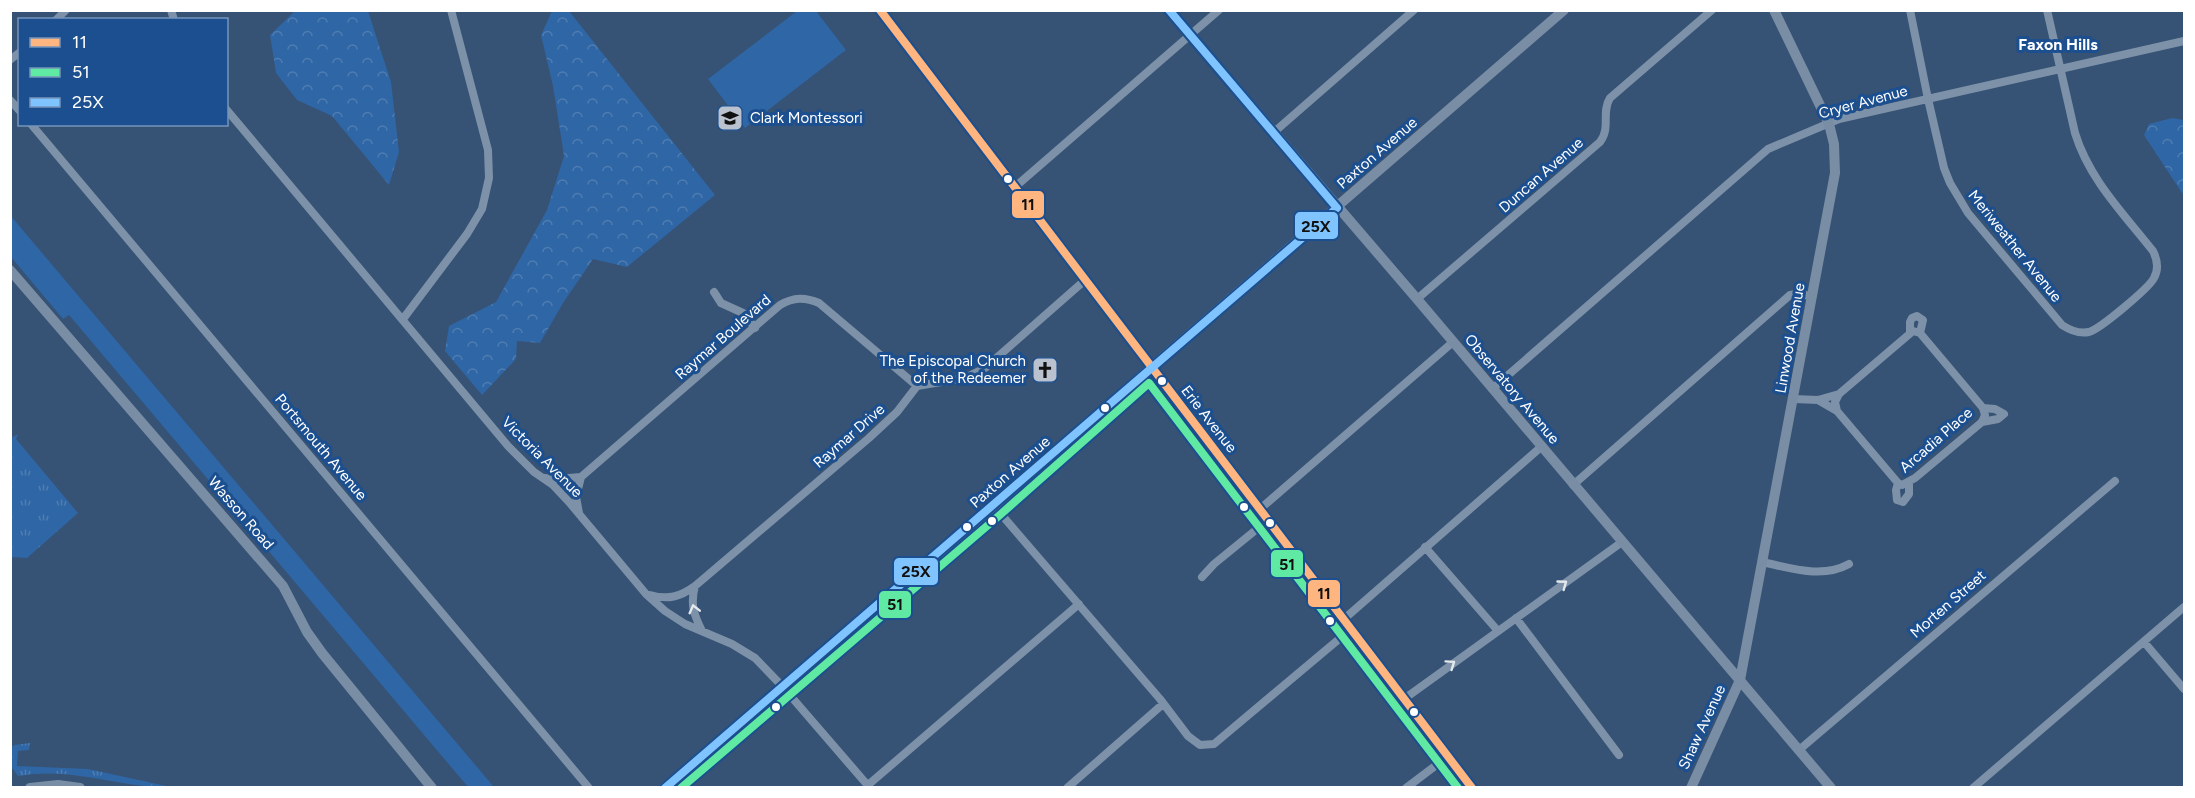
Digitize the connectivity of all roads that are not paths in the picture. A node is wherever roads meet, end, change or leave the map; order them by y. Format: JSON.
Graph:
{"nodes":[{"id":1,"x":451,"y":10,"type":"edge"},
{"id":2,"x":880,"y":10,"type":"edge"},
{"id":3,"x":1169,"y":10,"type":"edge"},
{"id":4,"x":1219,"y":10,"type":"edge"},
{"id":5,"x":1414,"y":10,"type":"edge"},
{"id":6,"x":1564,"y":10,"type":"edge"},
{"id":7,"x":1712,"y":10,"type":"edge"},
{"id":8,"x":1774,"y":10,"type":"edge"},
{"id":9,"x":1910,"y":10,"type":"edge"},
{"id":10,"x":2048,"y":10,"type":"edge"},
{"id":11,"x":1190,"y":35,"type":"junction"},
{"id":12,"x":2184,"y":41,"type":"edge"},
{"id":13,"x":2060,"y":70,"type":"junction"},
{"id":14,"x":1928,"y":99,"type":"junction"},
{"id":15,"x":228,"y":112,"type":"edge"},
{"id":16,"x":1829,"y":124,"type":"junction"},
{"id":17,"x":33,"y":126,"type":"edge"},
{"id":18,"x":1273,"y":133,"type":"junction"},
{"id":19,"x":1015,"y":187,"type":"junction"},
{"id":20,"x":1337,"y":208,"type":"junction"},
{"id":21,"x":10,"y":270,"type":"edge"},
{"id":22,"x":1083,"y":281,"type":"junction"},
{"id":23,"x":714,"y":292,"type":"dead end"},
{"id":24,"x":1812,"y":296,"type":"junction"},
{"id":25,"x":1418,"y":299,"type":"junction"},
{"id":26,"x":403,"y":319,"type":"junction"},
{"id":27,"x":755,"y":328,"type":"junction"},
{"id":28,"x":1910,"y":333,"type":"junction"},
{"id":29,"x":1920,"y":333,"type":"junction"},
{"id":30,"x":1453,"y":342,"type":"junction"},
{"id":31,"x":1151,"y":368,"type":"junction"},
{"id":32,"x":917,"y":386,"type":"junction"},
{"id":33,"x":1492,"y":388,"type":"junction"},
{"id":34,"x":1839,"y":394,"type":"junction"},
{"id":35,"x":1794,"y":399,"type":"junction"},
{"id":36,"x":1818,"y":400,"type":"junction"},
{"id":37,"x":1983,"y":408,"type":"junction"},
{"id":38,"x":1837,"y":411,"type":"junction"},
{"id":39,"x":1982,"y":422,"type":"junction"},
{"id":40,"x":1541,"y":447,"type":"junction"},
{"id":41,"x":581,"y":477,"type":"junction"},
{"id":42,"x":544,"y":478,"type":"junction"},
{"id":43,"x":2115,"y":480,"type":"dead end"},
{"id":44,"x":1898,"y":483,"type":"junction"},
{"id":45,"x":1909,"y":483,"type":"junction"},
{"id":46,"x":1573,"y":485,"type":"junction"},
{"id":47,"x":994,"y":506,"type":"junction"},
{"id":48,"x":1260,"y":509,"type":"junction"},
{"id":49,"x":579,"y":513,"type":"junction"},
{"id":50,"x":1268,"y":520,"type":"junction"},
{"id":51,"x":1622,"y":542,"type":"junction"},
{"id":52,"x":1425,"y":547,"type":"junction"},
{"id":53,"x":1762,"y":562,"type":"junction"},
{"id":54,"x":1849,"y":564,"type":"dead end"},
{"id":55,"x":1202,"y":577,"type":"dead end"},
{"id":56,"x":695,"y":586,"type":"junction"},
{"id":57,"x":646,"y":594,"type":"junction"},
{"id":58,"x":1079,"y":604,"type":"junction"},
{"id":59,"x":2184,"y":607,"type":"edge"},
{"id":60,"x":1516,"y":618,"type":"junction"},
{"id":61,"x":1347,"y":624,"type":"junction"},
{"id":62,"x":702,"y":631,"type":"junction"},
{"id":63,"x":1498,"y":631,"type":"junction"},
{"id":64,"x":2144,"y":642,"type":"junction"},
{"id":65,"x":1740,"y":680,"type":"junction"},
{"id":66,"x":782,"y":686,"type":"junction"},
{"id":67,"x":2184,"y":689,"type":"edge"},
{"id":68,"x":1404,"y":699,"type":"junction"},
{"id":69,"x":1164,"y":704,"type":"junction"},
{"id":70,"x":1800,"y":750,"type":"junction"},
{"id":71,"x":1619,"y":755,"type":"dead end"},
{"id":72,"x":1447,"y":757,"type":"junction"},
{"id":73,"x":869,"y":786,"type":"edge"},
{"id":74,"x":30,"y":788,"type":"edge"},
{"id":75,"x":80,"y":788,"type":"edge"},
{"id":76,"x":432,"y":788,"type":"edge"},
{"id":77,"x":589,"y":788,"type":"edge"},
{"id":78,"x":664,"y":788,"type":"edge"},
{"id":79,"x":1067,"y":788,"type":"edge"},
{"id":80,"x":1406,"y":788,"type":"edge"},
{"id":81,"x":1472,"y":788,"type":"edge"},
{"id":82,"x":1691,"y":788,"type":"edge"},
{"id":83,"x":1831,"y":788,"type":"edge"},
{"id":84,"x":1973,"y":788,"type":"edge"}],
"edges":[{"from":1,"to":26,"type":"street"},
{"from":2,"to":19,"type":"street","name":"Erie Avenue"},
{"from":3,"to":11,"type":"street","name":"Observatory Avenue"},
{"from":4,"to":11,"type":"street"},
{"from":5,"to":18,"type":"street"},
{"from":6,"to":20,"type":"street","name":"Paxton Avenue"},
{"from":7,"to":25,"type":"street","name":"Duncan Avenue"},
{"from":8,"to":16,"type":"street","name":"Linwood Avenue"},
{"from":9,"to":14,"type":"street","name":"Meriweather Avenue"},
{"from":10,"to":13,"type":"street"},
{"from":11,"to":18,"type":"street","name":"Observatory Avenue"},
{"from":11,"to":19,"type":"street"},
{"from":12,"to":13,"type":"street","name":"Cryer Avenue"},
{"from":13,"to":14,"type":"street","name":"Cryer Avenue"},
{"from":13,"to":14,"type":"street","name":"Meriweather Avenue"},
{"from":14,"to":16,"type":"street","name":"Cryer Avenue"},
{"from":15,"to":26,"type":"street","name":"Victoria Avenue"},
{"from":16,"to":24,"type":"street","name":"Linwood Avenue"},
{"from":16,"to":33,"type":"street","name":"Cryer Avenue"},
{"from":17,"to":77,"type":"street","name":"Portsmouth Avenue"},
{"from":18,"to":20,"type":"street","name":"Observatory Avenue"},
{"from":19,"to":22,"type":"street","name":"Erie Avenue"},
{"from":20,"to":25,"type":"street","name":"Observatory Avenue"},
{"from":20,"to":31,"type":"street","name":"Paxton Avenue"},
{"from":21,"to":76,"type":"street","name":"Wasson Road"},
{"from":22,"to":31,"type":"street","name":"Erie Avenue"},
{"from":22,"to":32,"type":"street"},
{"from":23,"to":27,"type":"street"},
{"from":24,"to":35,"type":"street","name":"Linwood Avenue"},
{"from":24,"to":46,"type":"street"},
{"from":25,"to":30,"type":"street","name":"Observatory Avenue"},
{"from":26,"to":42,"type":"street","name":"Victoria Avenue"},
{"from":27,"to":32,"type":"street","name":"Raymar Boulevard"},
{"from":27,"to":41,"type":"street","name":"Raymar Boulevard"},
{"from":28,"to":29,"type":"street"},
{"from":28,"to":29,"type":"street","name":"Arcadia Place"},
{"from":28,"to":34,"type":"street","name":"Arcadia Place"},
{"from":29,"to":37,"type":"street","name":"Arcadia Place"},
{"from":30,"to":33,"type":"street","name":"Observatory Avenue"},
{"from":30,"to":48,"type":"street"},
{"from":31,"to":47,"type":"street","name":"Paxton Avenue"},
{"from":31,"to":48,"type":"street","name":"Erie Avenue"},
{"from":32,"to":56,"type":"street","name":"Raymar Drive"},
{"from":33,"to":40,"type":"street","name":"Observatory Avenue"},
{"from":34,"to":36,"type":"street","name":"Arcadia Place"},
{"from":34,"to":38,"type":"street"},
{"from":35,"to":36,"type":"street","name":"Arcadia Place"},
{"from":35,"to":53,"type":"street","name":"Linwood Avenue"},
{"from":36,"to":38,"type":"street","name":"Arcadia Place"},
{"from":37,"to":39,"type":"street","name":"Arcadia Place"},
{"from":37,"to":39,"type":"street"},
{"from":38,"to":44,"type":"street","name":"Arcadia Place"},
{"from":39,"to":45,"type":"street","name":"Arcadia Place"},
{"from":40,"to":46,"type":"street","name":"Observatory Avenue"},
{"from":40,"to":52,"type":"street"},
{"from":41,"to":42,"type":"street"},
{"from":41,"to":49,"type":"street"},
{"from":42,"to":49,"type":"street","name":"Victoria Avenue"},
{"from":43,"to":70,"type":"street","name":"Morten Street"},
{"from":44,"to":45,"type":"street","name":"Arcadia Place"},
{"from":44,"to":45,"type":"street"},
{"from":46,"to":51,"type":"street","name":"Observatory Avenue"},
{"from":47,"to":58,"type":"street"},
{"from":47,"to":66,"type":"street","name":"Paxton Avenue"},
{"from":48,"to":50,"type":"street","name":"Erie Avenue"},
{"from":49,"to":57,"type":"street","name":"Victoria Avenue"},
{"from":50,"to":55,"type":"street"},
{"from":50,"to":61,"type":"street","name":"Erie Avenue"},
{"from":60,"to":51,"type":"street","one_way":true},
{"from":51,"to":65,"type":"street","name":"Observatory Avenue"},
{"from":52,"to":61,"type":"street"},
{"from":52,"to":63,"type":"street"},
{"from":53,"to":54,"type":"street"},
{"from":53,"to":65,"type":"street","name":"Linwood Avenue"},
{"from":56,"to":57,"type":"street","name":"Raymar Drive"},
{"from":62,"to":56,"type":"street","one_way":true},
{"from":57,"to":62,"type":"street","name":"Victoria Avenue"},
{"from":58,"to":69,"type":"street"},
{"from":58,"to":73,"type":"street"},
{"from":59,"to":64,"type":"street"},
{"from":60,"to":63,"type":"street"},
{"from":60,"to":71,"type":"street"},
{"from":61,"to":68,"type":"street","name":"Erie Avenue"},
{"from":61,"to":69,"type":"street"},
{"from":62,"to":66,"type":"street","name":"Victoria Avenue"},
{"from":68,"to":63,"type":"street","one_way":true},
{"from":64,"to":67,"type":"street"},
{"from":64,"to":84,"type":"street"},
{"from":65,"to":70,"type":"street","name":"Observatory Avenue"},
{"from":65,"to":82,"type":"street","name":"Shaw Avenue"},
{"from":66,"to":73,"type":"street","name":"Victoria Avenue"},
{"from":66,"to":78,"type":"street","name":"Paxton Avenue"},
{"from":68,"to":72,"type":"street","name":"Erie Avenue"},
{"from":69,"to":79,"type":"street"},
{"from":70,"to":83,"type":"street","name":"Observatory Avenue"},
{"from":72,"to":80,"type":"street"},
{"from":72,"to":81,"type":"street","name":"Erie Avenue"},
{"from":74,"to":75,"type":"street"}]}
